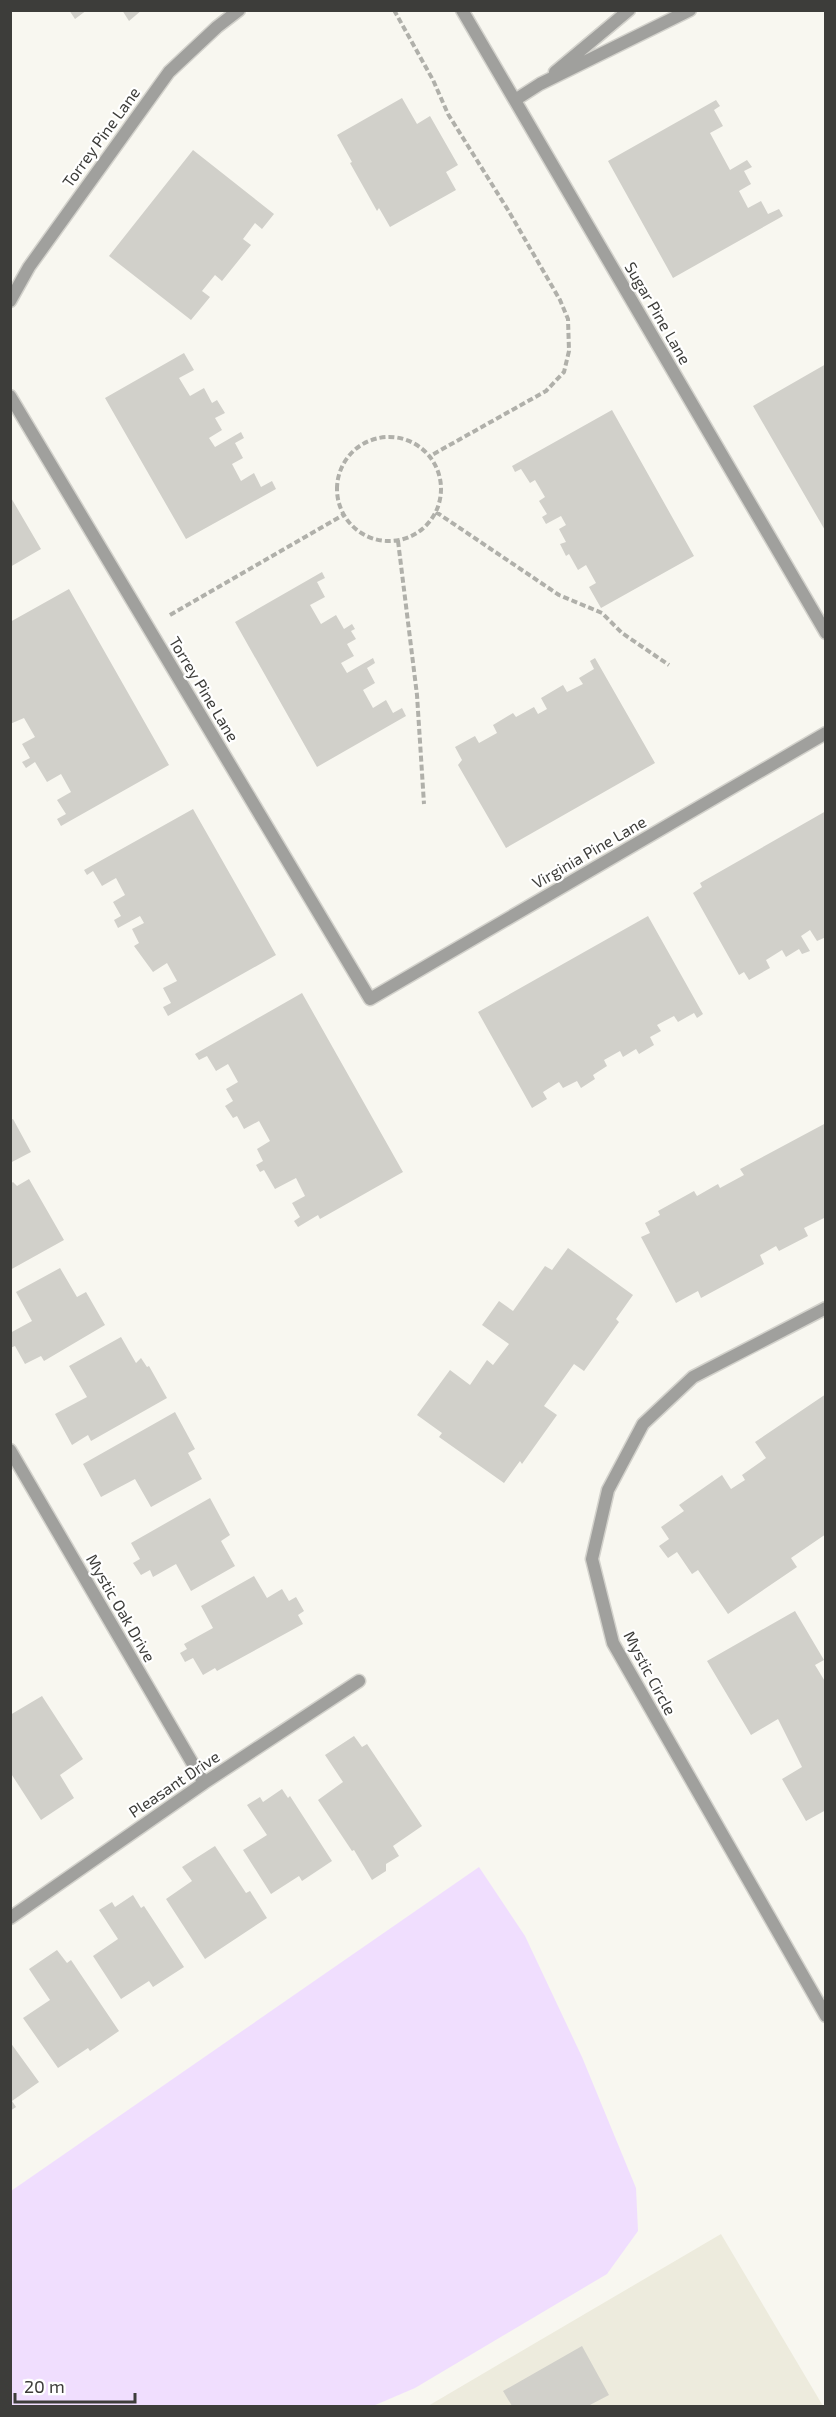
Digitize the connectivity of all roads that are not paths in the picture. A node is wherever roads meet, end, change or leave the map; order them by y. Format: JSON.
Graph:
{"nodes":[{"id":1,"x":239,"y":10,"type":"edge"},
{"id":2,"x":462,"y":10,"type":"edge"},
{"id":3,"x":629,"y":10,"type":"edge"},
{"id":4,"x":690,"y":10,"type":"edge"},
{"id":5,"x":540,"y":84,"type":"junction"},
{"id":6,"x":515,"y":100,"type":"junction"},
{"id":7,"x":10,"y":301,"type":"edge"},
{"id":8,"x":10,"y":396,"type":"edge"},
{"id":9,"x":825,"y":633,"type":"edge"},
{"id":10,"x":825,"y":733,"type":"edge"},
{"id":11,"x":370,"y":999,"type":"joint"},
{"id":12,"x":825,"y":1308,"type":"edge"},
{"id":13,"x":10,"y":1450,"type":"edge"},
{"id":14,"x":359,"y":1681,"type":"dead end"},
{"id":15,"x":204,"y":1783,"type":"junction"},
{"id":16,"x":10,"y":1918,"type":"edge"},
{"id":17,"x":825,"y":2016,"type":"edge"}],
"edges":[{"from":1,"to":7,"type":"street","name":"Torrey Pine Lane"},
{"from":2,"to":6,"type":"street","name":"Sugar Pine Lane"},
{"from":3,"to":5,"type":"street"},
{"from":4,"to":5,"type":"street"},
{"from":5,"to":6,"type":"street"},
{"from":6,"to":9,"type":"street","name":"Sugar Pine Lane"},
{"from":8,"to":11,"type":"street","name":"Torrey Pine Lane"},
{"from":10,"to":11,"type":"street","name":"Virginia Pine Lane"},
{"from":12,"to":17,"type":"street","name":"Mystic Circle"},
{"from":13,"to":15,"type":"street","name":"Mystic Oak Drive"},
{"from":14,"to":15,"type":"street","name":"Pleasant Drive"},
{"from":15,"to":16,"type":"street","name":"Pleasant Drive"}]}
